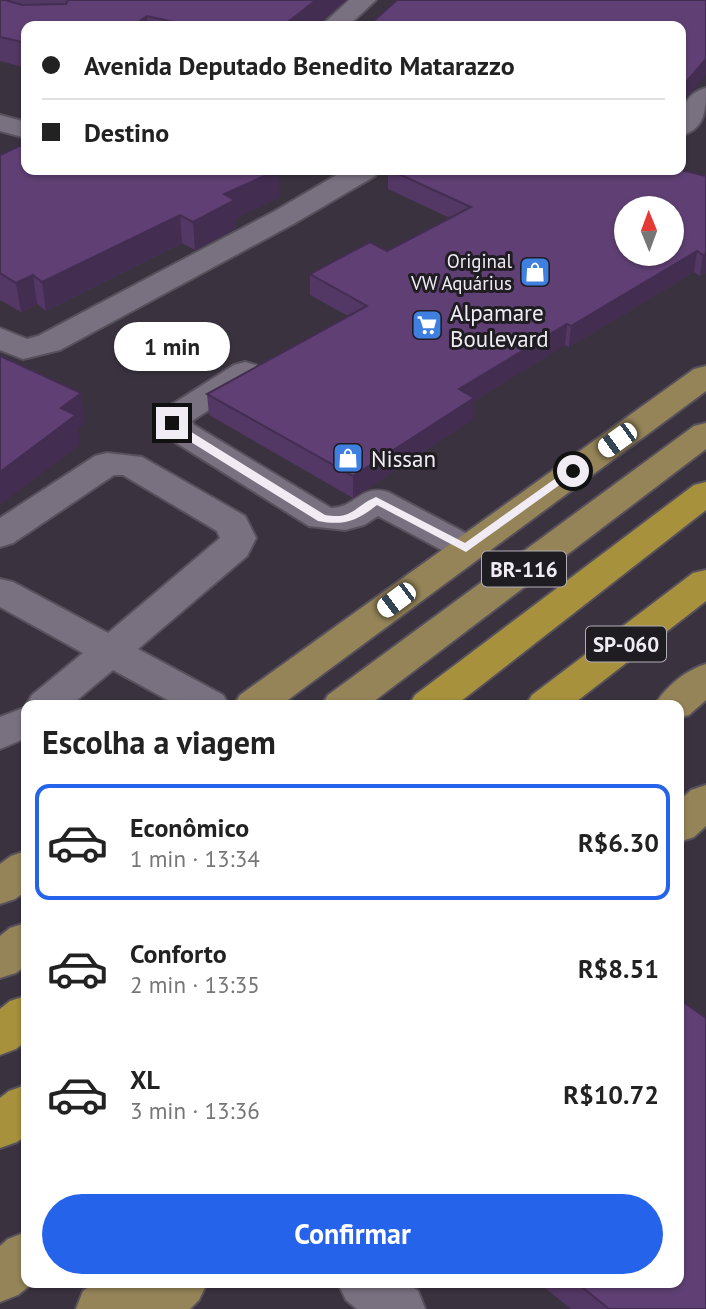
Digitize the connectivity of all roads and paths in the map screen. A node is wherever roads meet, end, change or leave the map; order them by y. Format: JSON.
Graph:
{"nodes":[{"id":1,"x":364,"y":0,"type":"edge"},
{"id":2,"x":339,"y":21,"type":"edge"},
{"id":3,"x":706,"y":96,"type":"edge"},
{"id":4,"x":0,"y":99,"type":"edge"},
{"id":5,"x":21,"y":105,"type":"edge"},
{"id":6,"x":686,"y":121,"type":"edge"},
{"id":7,"x":0,"y":123,"type":"edge"},
{"id":8,"x":21,"y":143,"type":"edge"},
{"id":9,"x":356,"y":175,"type":"edge"},
{"id":10,"x":0,"y":338,"type":"edge"},
{"id":11,"x":245,"y":372,"type":"edge"},
{"id":12,"x":706,"y":376,"type":"edge"},
{"id":13,"x":706,"y":433,"type":"edge"},
{"id":14,"x":706,"y":492,"type":"edge"},
{"id":15,"x":0,"y":535,"type":"edge"},
{"id":16,"x":466,"y":548,"type":"junction"},
{"id":17,"x":706,"y":582,"type":"edge"},
{"id":18,"x":0,"y":591,"type":"edge"},
{"id":19,"x":110,"y":649,"type":"junction"},
{"id":20,"x":706,"y":678,"type":"edge"},
{"id":21,"x":52,"y":700,"type":"edge"},
{"id":22,"x":200,"y":700,"type":"edge"},
{"id":23,"x":261,"y":700,"type":"edge"},
{"id":24,"x":349,"y":700,"type":"edge"},
{"id":25,"x":436,"y":700,"type":"edge"},
{"id":26,"x":553,"y":700,"type":"edge"},
{"id":27,"x":681,"y":700,"type":"edge"},
{"id":28,"x":21,"y":724,"type":"edge"},
{"id":29,"x":0,"y":734,"type":"edge"},
{"id":30,"x":706,"y":801,"type":"edge"},
{"id":31,"x":684,"y":821,"type":"edge"},
{"id":32,"x":21,"y":872,"type":"edge"},
{"id":33,"x":0,"y":887,"type":"edge"},
{"id":34,"x":21,"y":945,"type":"edge"},
{"id":35,"x":0,"y":960,"type":"edge"},
{"id":36,"x":21,"y":1019,"type":"edge"},
{"id":37,"x":0,"y":1035,"type":"edge"},
{"id":38,"x":21,"y":1110,"type":"edge"},
{"id":39,"x":0,"y":1126,"type":"edge"},
{"id":40,"x":21,"y":1260,"type":"edge"},
{"id":41,"x":0,"y":1278,"type":"edge"},
{"id":42,"x":128,"y":1288,"type":"edge"},
{"id":43,"x":176,"y":1288,"type":"edge"},
{"id":44,"x":370,"y":1288,"type":"edge"},
{"id":45,"x":102,"y":1309,"type":"edge"},
{"id":46,"x":153,"y":1309,"type":"edge"},
{"id":47,"x":399,"y":1309,"type":"edge"}],
"edges":[{"from":1,"to":2,"type":"lane"},
{"from":3,"to":6,"type":"lane"},
{"from":4,"to":5,"type":"lane"},
{"from":7,"to":8,"type":"lane"},
{"from":9,"to":10,"type":"lane"},
{"from":11,"to":16,"type":"lane"},
{"from":12,"to":16,"type":"main road"},
{"from":13,"to":24,"type":"main road","number":"BR-116"},
{"from":14,"to":25,"type":"highway","number":"SP-060"},
{"from":15,"to":19,"type":"lane"},
{"from":16,"to":23,"type":"main road"},
{"from":17,"to":26,"type":"highway","number":"SP-060"},
{"from":18,"to":19,"type":"lane"},
{"from":19,"to":21,"type":"lane"},
{"from":19,"to":22,"type":"lane"},
{"from":20,"to":27,"type":"main road"},
{"from":28,"to":29,"type":"lane"},
{"from":30,"to":31,"type":"main road"},
{"from":32,"to":33,"type":"main road"},
{"from":34,"to":35,"type":"main road"},
{"from":36,"to":37,"type":"highway"},
{"from":38,"to":39,"type":"highway"},
{"from":40,"to":41,"type":"main road"},
{"from":42,"to":45,"type":"main road"},
{"from":43,"to":46,"type":"main road"},
{"from":44,"to":47,"type":"lane"}]}
